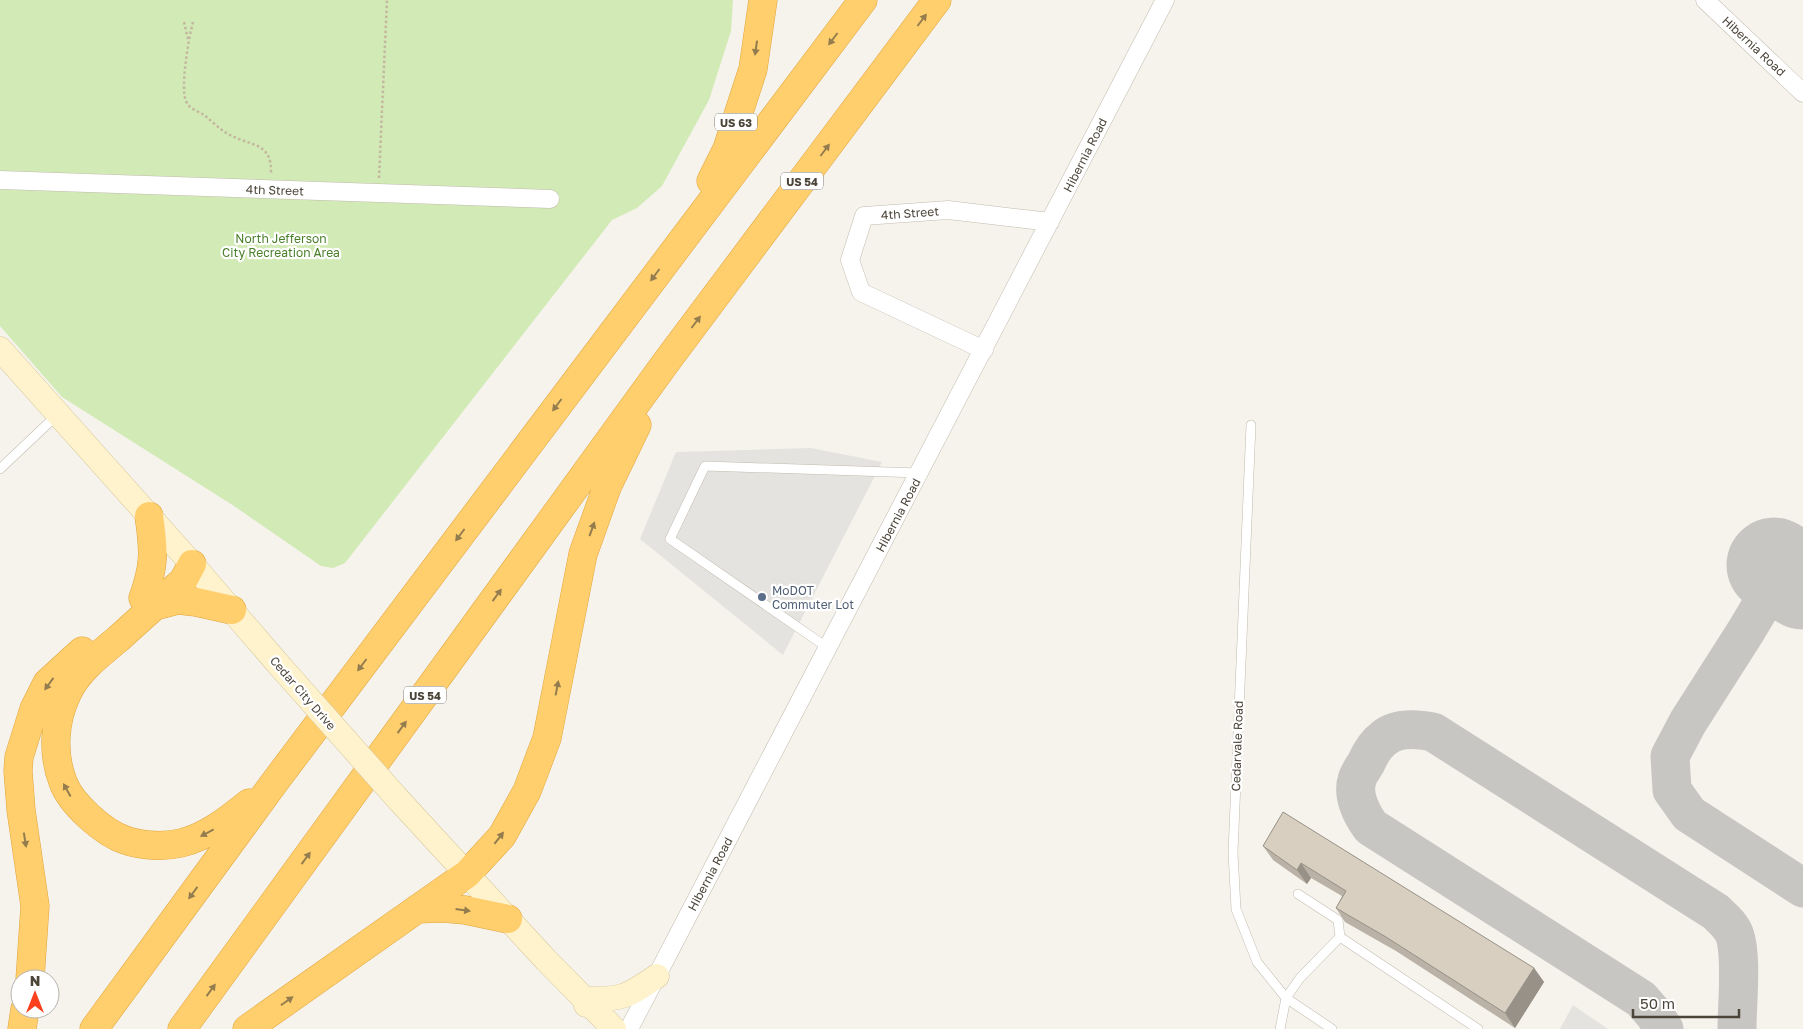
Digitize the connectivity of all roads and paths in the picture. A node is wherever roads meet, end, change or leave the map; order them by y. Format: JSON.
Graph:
{"nodes":[{"id":1,"x":387,"y":0,"type":"edge"},
{"id":2,"x":763,"y":0,"type":"edge"},
{"id":3,"x":863,"y":0,"type":"edge"},
{"id":4,"x":936,"y":0,"type":"edge"},
{"id":5,"x":1165,"y":0,"type":"edge"},
{"id":6,"x":1705,"y":0,"type":"edge"},
{"id":7,"x":184,"y":22,"type":"dead end"},
{"id":8,"x":193,"y":22,"type":"dead end"},
{"id":9,"x":188,"y":40,"type":"junction"},
{"id":10,"x":1803,"y":93,"type":"edge"},
{"id":11,"x":0,"y":180,"type":"edge"},
{"id":12,"x":270,"y":190,"type":"junction"},
{"id":13,"x":378,"y":194,"type":"junction"},
{"id":14,"x":550,"y":199,"type":"dead end"},
{"id":15,"x":1050,"y":222,"type":"junction"},
{"id":16,"x":684,"y":236,"type":"junction"},
{"id":17,"x":0,"y":349,"type":"edge"},
{"id":18,"x":984,"y":350,"type":"junction"},
{"id":19,"x":667,"y":361,"type":"junction"},
{"id":20,"x":58,"y":414,"type":"junction"},
{"id":21,"x":1251,"y":425,"type":"dead end"},
{"id":22,"x":0,"y":469,"type":"edge"},
{"id":23,"x":919,"y":473,"type":"junction"},
{"id":24,"x":149,"y":516,"type":"junction"},
{"id":25,"x":192,"y":564,"type":"junction"},
{"id":26,"x":149,"y":602,"type":"junction"},
{"id":27,"x":232,"y":610,"type":"junction"},
{"id":28,"x":828,"y":648,"type":"junction"},
{"id":29,"x":274,"y":783,"type":"junction"},
{"id":30,"x":467,"y":874,"type":"junction"},
{"id":31,"x":1298,"y":894,"type":"dead end"},
{"id":32,"x":417,"y":910,"type":"junction"},
{"id":33,"x":508,"y":919,"type":"junction"},
{"id":34,"x":1340,"y":937,"type":"junction"},
{"id":35,"x":31,"y":969,"type":"edge"},
{"id":36,"x":657,"y":976,"type":"junction"},
{"id":37,"x":1286,"y":998,"type":"junction"},
{"id":38,"x":584,"y":999,"type":"junction"},
{"id":39,"x":1467,"y":1026,"type":"edge"},
{"id":40,"x":94,"y":1029,"type":"edge"},
{"id":41,"x":182,"y":1029,"type":"edge"},
{"id":42,"x":247,"y":1029,"type":"edge"},
{"id":43,"x":591,"y":1029,"type":"edge"},
{"id":44,"x":614,"y":1029,"type":"edge"},
{"id":45,"x":629,"y":1029,"type":"edge"},
{"id":46,"x":1280,"y":1029,"type":"edge"},
{"id":47,"x":1332,"y":1029,"type":"edge"},
{"id":48,"x":1478,"y":1029,"type":"edge"}],
"edges":[{"from":1,"to":13,"type":"path"},
{"from":2,"to":16,"type":"highway","number":"US 63","one_way":true},
{"from":3,"to":16,"type":"highway","one_way":true},
{"from":19,"to":4,"type":"highway","number":"US 54","one_way":true},
{"from":5,"to":15,"type":"street","name":"Hibernia Road"},
{"from":6,"to":10,"type":"street","name":"Hibernia Road"},
{"from":7,"to":9,"type":"path"},
{"from":8,"to":9,"type":"path"},
{"from":9,"to":12,"type":"path"},
{"from":11,"to":12,"type":"street","name":"4th Street"},
{"from":12,"to":13,"type":"street","name":"4th Street"},
{"from":13,"to":14,"type":"street","name":"4th Street"},
{"from":15,"to":18,"type":"street","name":"Hibernia Road"},
{"from":15,"to":18,"type":"street","name":"4th Street"},
{"from":16,"to":29,"type":"highway","one_way":true},
{"from":17,"to":20,"type":"street","name":"Cedar City Drive"},
{"from":18,"to":23,"type":"street","name":"Hibernia Road"},
{"from":30,"to":19,"type":"highway","one_way":true},
{"from":41,"to":19,"type":"highway","number":"US 54","one_way":true},
{"from":20,"to":22,"type":"lane"},
{"from":20,"to":24,"type":"street","name":"Cedar City Drive"},
{"from":21,"to":37,"type":"lane","name":"Cedarvale Road"},
{"from":23,"to":28,"type":"street","name":"Hibernia Road"},
{"from":23,"to":28,"type":"lane"},
{"from":24,"to":25,"type":"street","name":"Cedar City Drive"},
{"from":24,"to":26,"type":"highway"},
{"from":25,"to":26,"type":"highway"},
{"from":25,"to":27,"type":"street","name":"Cedar City Drive"},
{"from":26,"to":27,"type":"highway"},
{"from":29,"to":26,"type":"highway","one_way":true},
{"from":26,"to":35,"type":"highway","one_way":true},
{"from":27,"to":30,"type":"street","name":"Cedar City Drive","bridge":true},
{"from":28,"to":36,"type":"street","name":"Hibernia Road"},
{"from":29,"to":40,"type":"highway","one_way":true},
{"from":30,"to":32,"type":"highway"},
{"from":30,"to":33,"type":"street","name":"Cedar City Drive"},
{"from":31,"to":34,"type":"lane"},
{"from":32,"to":33,"type":"highway","one_way":true},
{"from":42,"to":32,"type":"highway","one_way":true},
{"from":33,"to":38,"type":"street","name":"Cedar City Drive"},
{"from":34,"to":37,"type":"lane"},
{"from":34,"to":39,"type":"lane"},
{"from":36,"to":38,"type":"street"},
{"from":36,"to":45,"type":"street","name":"Hibernia Road"},
{"from":37,"to":46,"type":"lane"},
{"from":37,"to":47,"type":"lane","name":"Cedarvale Road"},
{"from":38,"to":43,"type":"street"},
{"from":38,"to":44,"type":"street","name":"Cedar City Drive"},
{"from":39,"to":48,"type":"lane"}]}
